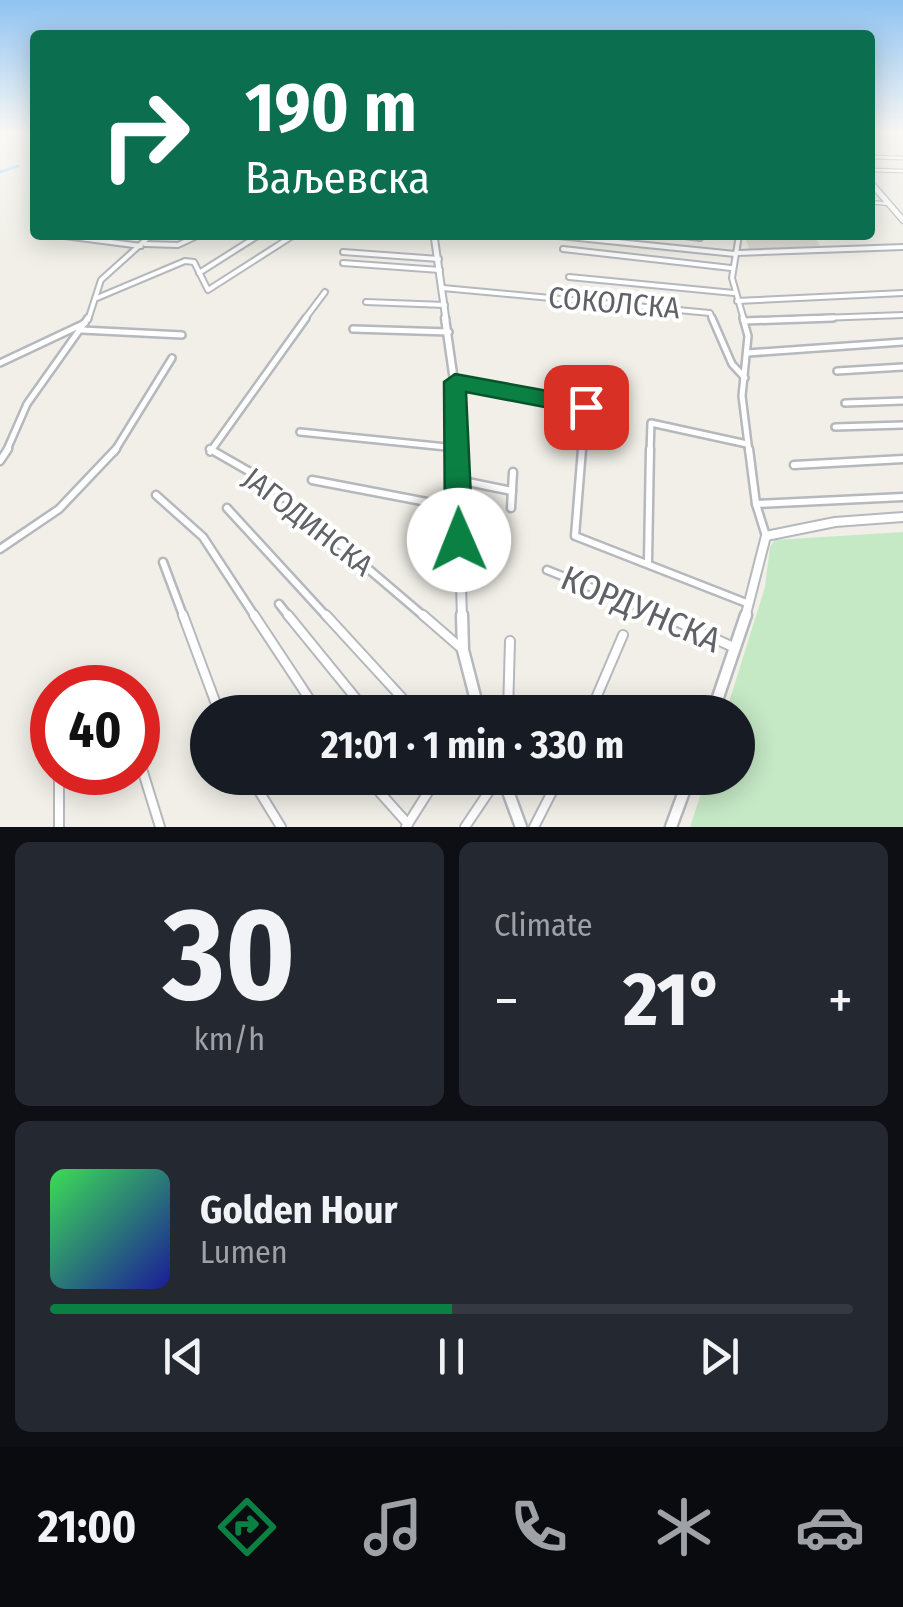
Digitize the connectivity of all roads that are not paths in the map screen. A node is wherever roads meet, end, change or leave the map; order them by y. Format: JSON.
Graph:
{"nodes":[{"id":1,"x":875,"y":188,"type":"edge"},
{"id":2,"x":875,"y":203,"type":"edge"},
{"id":3,"x":889,"y":204,"type":"junction"},
{"id":4,"x":903,"y":220,"type":"edge"},
{"id":5,"x":100,"y":240,"type":"edge"},
{"id":6,"x":146,"y":240,"type":"edge"},
{"id":7,"x":189,"y":240,"type":"edge"},
{"id":8,"x":251,"y":240,"type":"edge"},
{"id":9,"x":286,"y":240,"type":"edge"},
{"id":10,"x":436,"y":240,"type":"edge"},
{"id":11,"x":601,"y":240,"type":"edge"},
{"id":12,"x":701,"y":240,"type":"edge"},
{"id":13,"x":738,"y":240,"type":"edge"},
{"id":14,"x":142,"y":245,"type":"junction"},
{"id":15,"x":903,"y":246,"type":"edge"},
{"id":16,"x":564,"y":250,"type":"dead end"},
{"id":17,"x":704,"y":250,"type":"junction"},
{"id":18,"x":344,"y":252,"type":"dead end"},
{"id":19,"x":736,"y":254,"type":"junction"},
{"id":20,"x":440,"y":259,"type":"junction"},
{"id":21,"x":343,"y":263,"type":"dead end"},
{"id":22,"x":731,"y":268,"type":"junction"},
{"id":23,"x":440,"y":270,"type":"junction"},
{"id":24,"x":199,"y":274,"type":"junction"},
{"id":25,"x":570,"y":277,"type":"dead end"},
{"id":26,"x":443,"y":288,"type":"junction"},
{"id":27,"x":325,"y":292,"type":"dead end"},
{"id":28,"x":903,"y":293,"type":"edge"},
{"id":29,"x":735,"y":297,"type":"junction"},
{"id":30,"x":97,"y":298,"type":"junction"},
{"id":31,"x":366,"y":302,"type":"dead end"},
{"id":32,"x":445,"y":305,"type":"junction"},
{"id":33,"x":903,"y":314,"type":"edge"},
{"id":34,"x":744,"y":321,"type":"junction"},
{"id":35,"x":88,"y":322,"type":"junction"},
{"id":36,"x":353,"y":328,"type":"dead end"},
{"id":37,"x":82,"y":330,"type":"junction"},
{"id":38,"x":449,"y":332,"type":"junction"},
{"id":39,"x":182,"y":335,"type":"dead end"},
{"id":40,"x":903,"y":342,"type":"edge"},
{"id":41,"x":748,"y":354,"type":"junction"},
{"id":42,"x":172,"y":358,"type":"dead end"},
{"id":43,"x":0,"y":363,"type":"edge"},
{"id":44,"x":903,"y":368,"type":"edge"},
{"id":45,"x":837,"y":371,"type":"dead end"},
{"id":46,"x":745,"y":378,"type":"junction"},
{"id":47,"x":455,"y":382,"type":"junction"},
{"id":48,"x":903,"y":401,"type":"edge"},
{"id":49,"x":845,"y":403,"type":"dead end"},
{"id":50,"x":586,"y":407,"type":"junction"},
{"id":51,"x":620,"y":416,"type":"dead end"},
{"id":52,"x":903,"y":425,"type":"edge"},
{"id":53,"x":835,"y":428,"type":"dead end"},
{"id":54,"x":300,"y":432,"type":"dead end"},
{"id":55,"x":747,"y":444,"type":"junction"},
{"id":56,"x":0,"y":446,"type":"edge"},
{"id":57,"x":458,"y":448,"type":"junction"},
{"id":58,"x":9,"y":450,"type":"junction"},
{"id":59,"x":903,"y":459,"type":"edge"},
{"id":60,"x":0,"y":460,"type":"edge"},
{"id":61,"x":794,"y":465,"type":"dead end"},
{"id":62,"x":513,"y":472,"type":"dead end"},
{"id":63,"x":312,"y":480,"type":"dead end"},
{"id":64,"x":458,"y":480,"type":"junction"},
{"id":65,"x":512,"y":491,"type":"junction"},
{"id":66,"x":156,"y":494,"type":"dead end"},
{"id":67,"x":903,"y":497,"type":"edge"},
{"id":68,"x":756,"y":504,"type":"junction"},
{"id":69,"x":228,"y":508,"type":"dead end"},
{"id":70,"x":458,"y":508,"type":"junction"},
{"id":71,"x":511,"y":508,"type":"dead end"},
{"id":72,"x":903,"y":517,"type":"edge"},
{"id":73,"x":766,"y":536,"type":"junction"},
{"id":74,"x":0,"y":550,"type":"edge"},
{"id":75,"x":648,"y":561,"type":"junction"},
{"id":76,"x":163,"y":562,"type":"dead end"},
{"id":77,"x":546,"y":570,"type":"dead end"},
{"id":78,"x":279,"y":604,"type":"dead end"},
{"id":79,"x":749,"y":604,"type":"junction"},
{"id":80,"x":623,"y":635,"type":"dead end"},
{"id":81,"x":510,"y":641,"type":"dead end"},
{"id":82,"x":736,"y":649,"type":"junction"},
{"id":83,"x":463,"y":650,"type":"junction"},
{"id":84,"x":212,"y":695,"type":"edge"},
{"id":85,"x":307,"y":695,"type":"edge"},
{"id":86,"x":353,"y":695,"type":"edge"},
{"id":87,"x":398,"y":695,"type":"edge"},
{"id":88,"x":475,"y":695,"type":"edge"},
{"id":89,"x":508,"y":695,"type":"edge"},
{"id":90,"x":597,"y":695,"type":"edge"},
{"id":91,"x":719,"y":695,"type":"edge"},
{"id":92,"x":59,"y":795,"type":"edge"},
{"id":93,"x":150,"y":795,"type":"edge"},
{"id":94,"x":261,"y":795,"type":"edge"},
{"id":95,"x":382,"y":795,"type":"edge"},
{"id":96,"x":425,"y":795,"type":"edge"},
{"id":97,"x":488,"y":795,"type":"edge"},
{"id":98,"x":508,"y":795,"type":"edge"},
{"id":99,"x":550,"y":795,"type":"edge"},
{"id":100,"x":683,"y":795,"type":"edge"},
{"id":101,"x":407,"y":825,"type":"edge"},
{"id":102,"x":59,"y":827,"type":"edge"},
{"id":103,"x":160,"y":827,"type":"edge"},
{"id":104,"x":281,"y":827,"type":"edge"},
{"id":105,"x":465,"y":827,"type":"edge"},
{"id":106,"x":522,"y":827,"type":"edge"},
{"id":107,"x":534,"y":827,"type":"edge"},
{"id":108,"x":672,"y":827,"type":"edge"}],
"edges":[{"from":1,"to":3,"type":"main road"},
{"from":2,"to":3,"type":"street"},
{"from":3,"to":4,"type":"main road"},
{"from":5,"to":14,"type":"street"},
{"from":6,"to":14,"type":"street"},
{"from":7,"to":14,"type":"street"},
{"from":8,"to":24,"type":"street"},
{"from":9,"to":24,"type":"street"},
{"from":10,"to":20,"type":"street"},
{"from":11,"to":17,"type":"street"},
{"from":12,"to":17,"type":"street"},
{"from":13,"to":19,"type":"street"},
{"from":14,"to":30,"type":"street"},
{"from":15,"to":19,"type":"street"},
{"from":16,"to":22,"type":"street"},
{"from":17,"to":19,"type":"street"},
{"from":18,"to":20,"type":"street"},
{"from":19,"to":22,"type":"street"},
{"from":20,"to":23,"type":"street"},
{"from":21,"to":23,"type":"street"},
{"from":22,"to":29,"type":"street"},
{"from":23,"to":26,"type":"street"},
{"from":24,"to":30,"type":"street"},
{"from":25,"to":29,"type":"street"},
{"from":26,"to":32,"type":"street"},
{"from":26,"to":46,"type":"street","name":"СОКОЛСКА"},
{"from":27,"to":83,"type":"street","name":"ЈАГОДИНСКА"},
{"from":28,"to":29,"type":"street"},
{"from":29,"to":34,"type":"street"},
{"from":30,"to":35,"type":"street"},
{"from":31,"to":32,"type":"street"},
{"from":32,"to":38,"type":"street"},
{"from":33,"to":34,"type":"street"},
{"from":34,"to":41,"type":"street"},
{"from":35,"to":37,"type":"street"},
{"from":35,"to":43,"type":"street"},
{"from":36,"to":38,"type":"street"},
{"from":37,"to":39,"type":"street"},
{"from":37,"to":58,"type":"street"},
{"from":38,"to":47,"type":"street"},
{"from":40,"to":41,"type":"street"},
{"from":41,"to":46,"type":"street"},
{"from":42,"to":74,"type":"street"},
{"from":44,"to":45,"type":"street"},
{"from":46,"to":55,"type":"street"},
{"from":47,"to":50,"type":"street"},
{"from":47,"to":57,"type":"street"},
{"from":48,"to":49,"type":"street"},
{"from":50,"to":51,"type":"street"},
{"from":50,"to":75,"type":"street"},
{"from":52,"to":53,"type":"street"},
{"from":54,"to":57,"type":"street"},
{"from":55,"to":68,"type":"street"},
{"from":55,"to":75,"type":"street"},
{"from":56,"to":58,"type":"street"},
{"from":57,"to":64,"type":"street"},
{"from":58,"to":60,"type":"street"},
{"from":59,"to":61,"type":"street"},
{"from":62,"to":65,"type":"street"},
{"from":63,"to":70,"type":"street"},
{"from":64,"to":65,"type":"street"},
{"from":64,"to":70,"type":"street"},
{"from":65,"to":71,"type":"street"},
{"from":66,"to":85,"type":"street"},
{"from":67,"to":68,"type":"street"},
{"from":68,"to":73,"type":"street"},
{"from":69,"to":87,"type":"street"},
{"from":70,"to":83,"type":"street"},
{"from":72,"to":73,"type":"street"},
{"from":73,"to":79,"type":"street"},
{"from":75,"to":79,"type":"street"},
{"from":76,"to":84,"type":"street"},
{"from":77,"to":82,"type":"street","name":"КОРДУНСКА"},
{"from":78,"to":86,"type":"street"},
{"from":79,"to":82,"type":"street"},
{"from":80,"to":90,"type":"street"},
{"from":81,"to":89,"type":"street"},
{"from":82,"to":91,"type":"street"},
{"from":83,"to":88,"type":"street"},
{"from":92,"to":102,"type":"street"},
{"from":93,"to":103,"type":"street"},
{"from":94,"to":104,"type":"street"},
{"from":95,"to":101,"type":"street"},
{"from":96,"to":101,"type":"street"},
{"from":97,"to":105,"type":"street"},
{"from":98,"to":106,"type":"street"},
{"from":99,"to":107,"type":"street"},
{"from":100,"to":108,"type":"street"}]}
